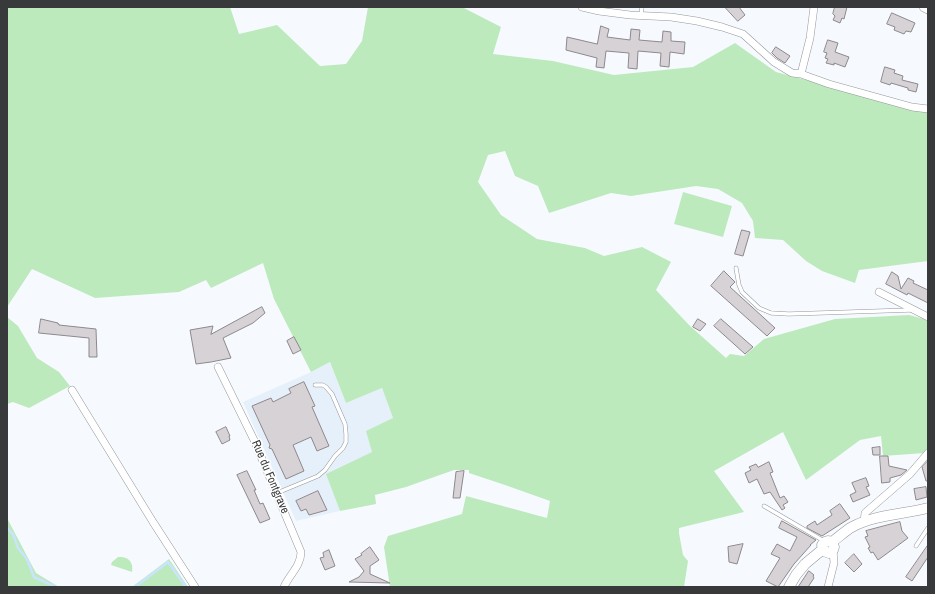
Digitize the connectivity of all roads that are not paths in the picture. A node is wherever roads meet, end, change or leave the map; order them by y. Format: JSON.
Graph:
{"nodes":[{"id":1,"x":582,"y":7,"type":"edge"},
{"id":2,"x":642,"y":7,"type":"edge"},
{"id":3,"x":814,"y":7,"type":"edge"},
{"id":4,"x":924,"y":7,"type":"edge"},
{"id":5,"x":928,"y":9,"type":"edge"},
{"id":6,"x":641,"y":15,"type":"junction"},
{"id":7,"x":802,"y":74,"type":"junction"},
{"id":8,"x":928,"y":109,"type":"edge"},
{"id":9,"x":736,"y":268,"type":"dead end"},
{"id":10,"x":879,"y":292,"type":"dead end"},
{"id":11,"x":916,"y":310,"type":"junction"},
{"id":12,"x":928,"y":317,"type":"edge"},
{"id":13,"x":218,"y":367,"type":"dead end"},
{"id":14,"x":315,"y":385,"type":"dead end"},
{"id":15,"x":72,"y":390,"type":"dead end"},
{"id":16,"x":928,"y":453,"type":"edge"},
{"id":17,"x":277,"y":493,"type":"junction"},
{"id":18,"x":764,"y":506,"type":"dead end"},
{"id":19,"x":928,"y":508,"type":"edge"},
{"id":20,"x":864,"y":522,"type":"junction"},
{"id":21,"x":928,"y":528,"type":"edge"},
{"id":22,"x":828,"y":546,"type":"junction"},
{"id":23,"x":916,"y":546,"type":"dead end"},
{"id":24,"x":195,"y":587,"type":"edge"},
{"id":25,"x":284,"y":587,"type":"edge"},
{"id":26,"x":788,"y":587,"type":"edge"},
{"id":27,"x":828,"y":587,"type":"edge"}],
"edges":[{"from":1,"to":6,"type":"street"},
{"from":2,"to":6,"type":"lane"},
{"from":3,"to":7,"type":"street"},
{"from":4,"to":5,"type":"street"},
{"from":6,"to":7,"type":"street"},
{"from":7,"to":8,"type":"street"},
{"from":9,"to":11,"type":"lane"},
{"from":10,"to":11,"type":"street"},
{"from":11,"to":12,"type":"street"},
{"from":13,"to":17,"type":"street","name":"Rue du Fontgrave"},
{"from":14,"to":17,"type":"lane"},
{"from":15,"to":24,"type":"street"},
{"from":16,"to":20,"type":"street"},
{"from":17,"to":25,"type":"street","name":"Rue du Fontgrave"},
{"from":18,"to":22,"type":"lane"},
{"from":19,"to":20,"type":"main road"},
{"from":20,"to":22,"type":"main road"},
{"from":21,"to":23,"type":"lane"},
{"from":22,"to":26,"type":"main road"},
{"from":22,"to":27,"type":"street"}]}
